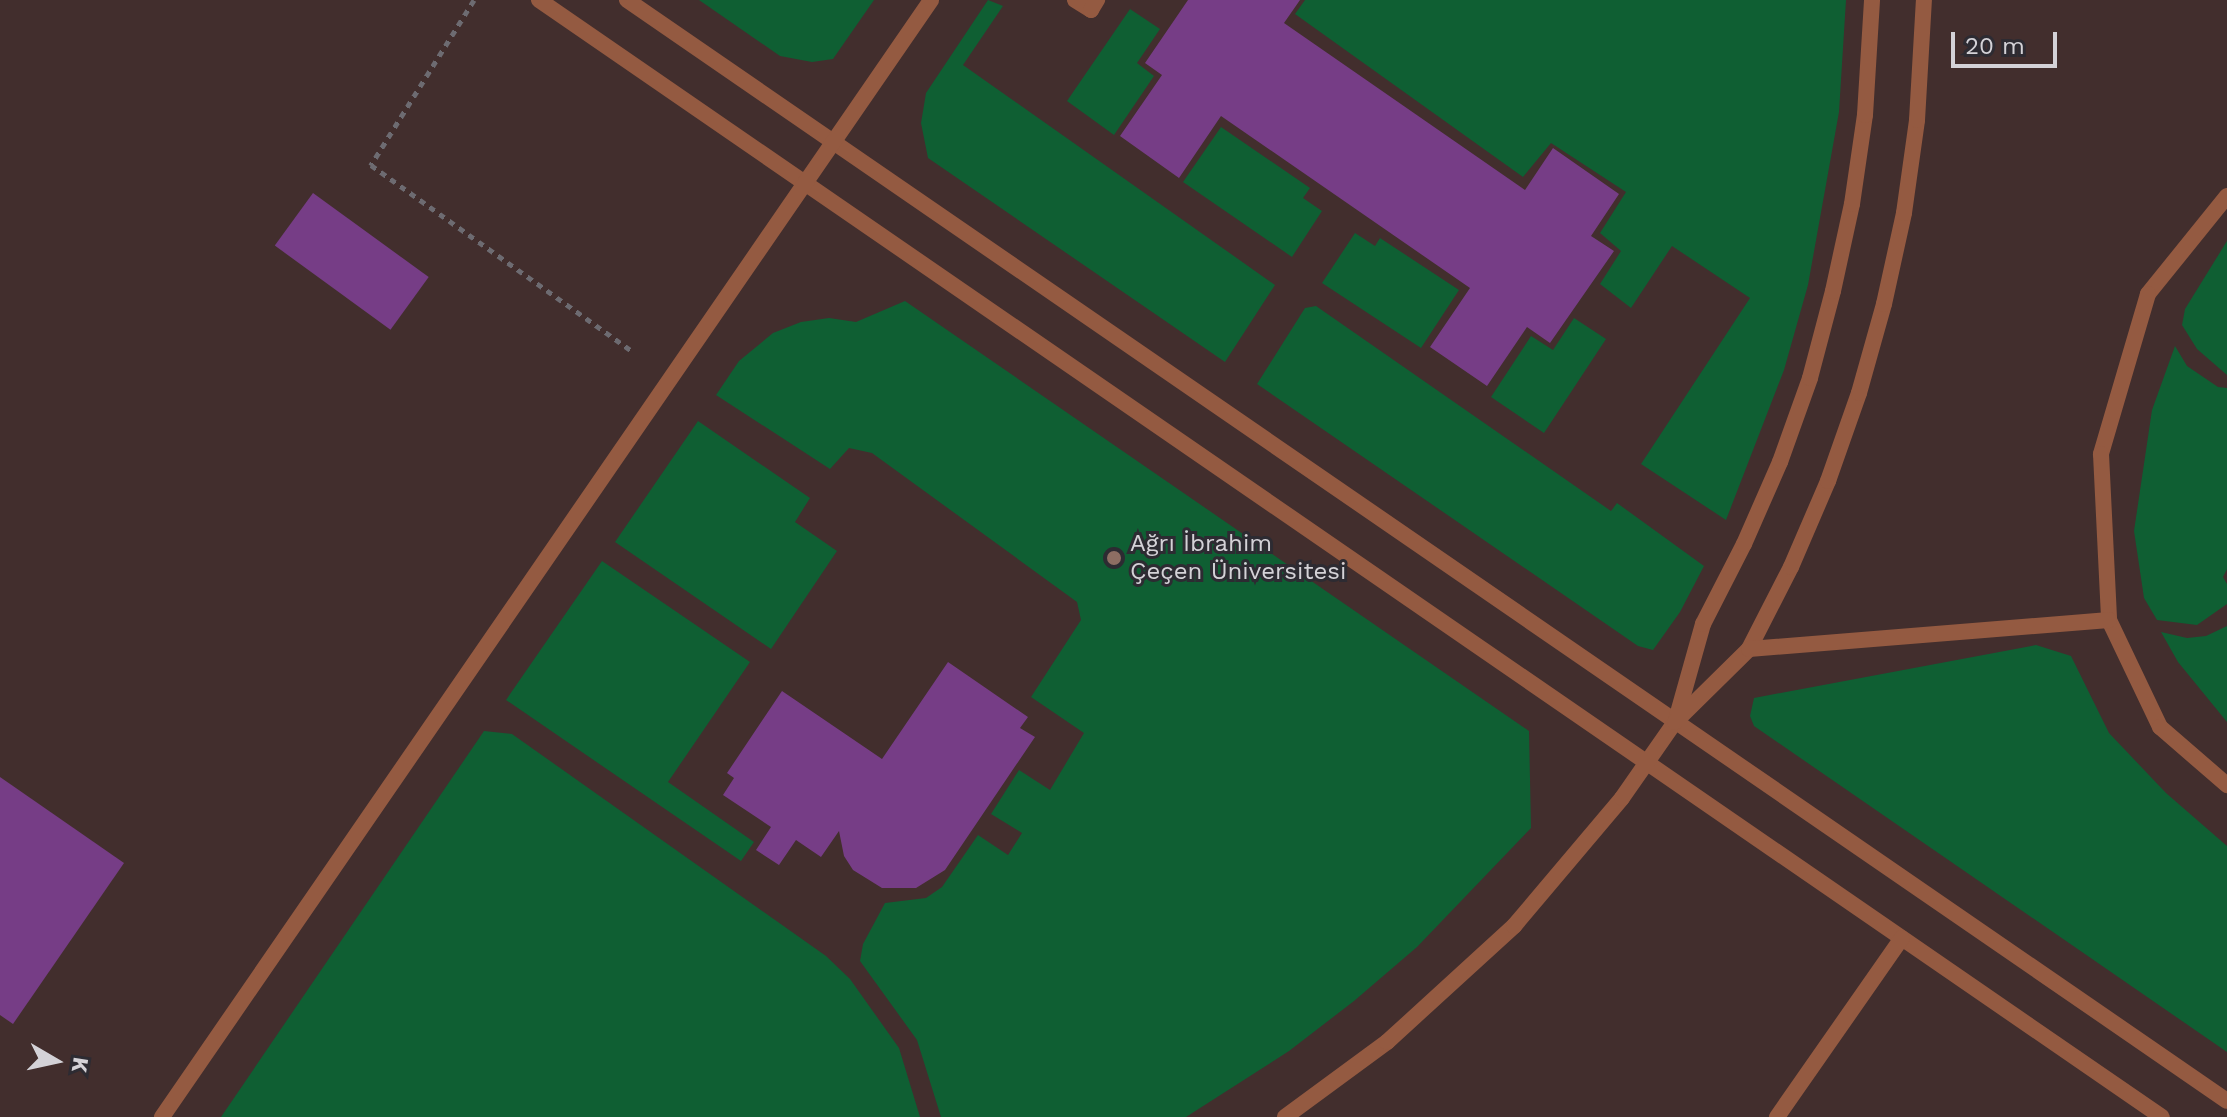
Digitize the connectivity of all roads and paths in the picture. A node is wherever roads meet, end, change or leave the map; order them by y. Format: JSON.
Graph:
{"nodes":[{"id":1,"x":474,"y":0,"type":"edge"},
{"id":2,"x":539,"y":0,"type":"edge"},
{"id":3,"x":627,"y":0,"type":"edge"},
{"id":4,"x":931,"y":0,"type":"edge"},
{"id":5,"x":1075,"y":0,"type":"edge"},
{"id":6,"x":1097,"y":0,"type":"edge"},
{"id":7,"x":1872,"y":0,"type":"edge"},
{"id":8,"x":1924,"y":0,"type":"edge"},
{"id":9,"x":833,"y":142,"type":"junction"},
{"id":10,"x":805,"y":183,"type":"junction"},
{"id":11,"x":2227,"y":196,"type":"edge"},
{"id":12,"x":632,"y":351,"type":"dead end"},
{"id":13,"x":2109,"y":620,"type":"junction"},
{"id":14,"x":1749,"y":649,"type":"junction"},
{"id":15,"x":1675,"y":722,"type":"junction"},
{"id":16,"x":1647,"y":763,"type":"junction"},
{"id":17,"x":2227,"y":785,"type":"edge"},
{"id":18,"x":1902,"y":938,"type":"junction"},
{"id":19,"x":2227,"y":1101,"type":"edge"},
{"id":20,"x":162,"y":1117,"type":"edge"},
{"id":21,"x":1285,"y":1117,"type":"edge"},
{"id":22,"x":1777,"y":1117,"type":"edge"},
{"id":23,"x":2162,"y":1117,"type":"edge"}],
"edges":[{"from":1,"to":12,"type":"path"},
{"from":2,"to":10,"type":"street"},
{"from":3,"to":9,"type":"street"},
{"from":4,"to":9,"type":"street"},
{"from":5,"to":6,"type":"street"},
{"from":7,"to":15,"type":"street"},
{"from":8,"to":14,"type":"street"},
{"from":9,"to":10,"type":"street"},
{"from":9,"to":15,"type":"street"},
{"from":10,"to":16,"type":"street"},
{"from":10,"to":20,"type":"street"},
{"from":11,"to":13,"type":"street"},
{"from":13,"to":14,"type":"street"},
{"from":13,"to":17,"type":"street"},
{"from":14,"to":15,"type":"street"},
{"from":15,"to":16,"type":"street"},
{"from":15,"to":19,"type":"street"},
{"from":16,"to":18,"type":"street"},
{"from":16,"to":21,"type":"street"},
{"from":18,"to":22,"type":"street"},
{"from":18,"to":23,"type":"street"}]}
